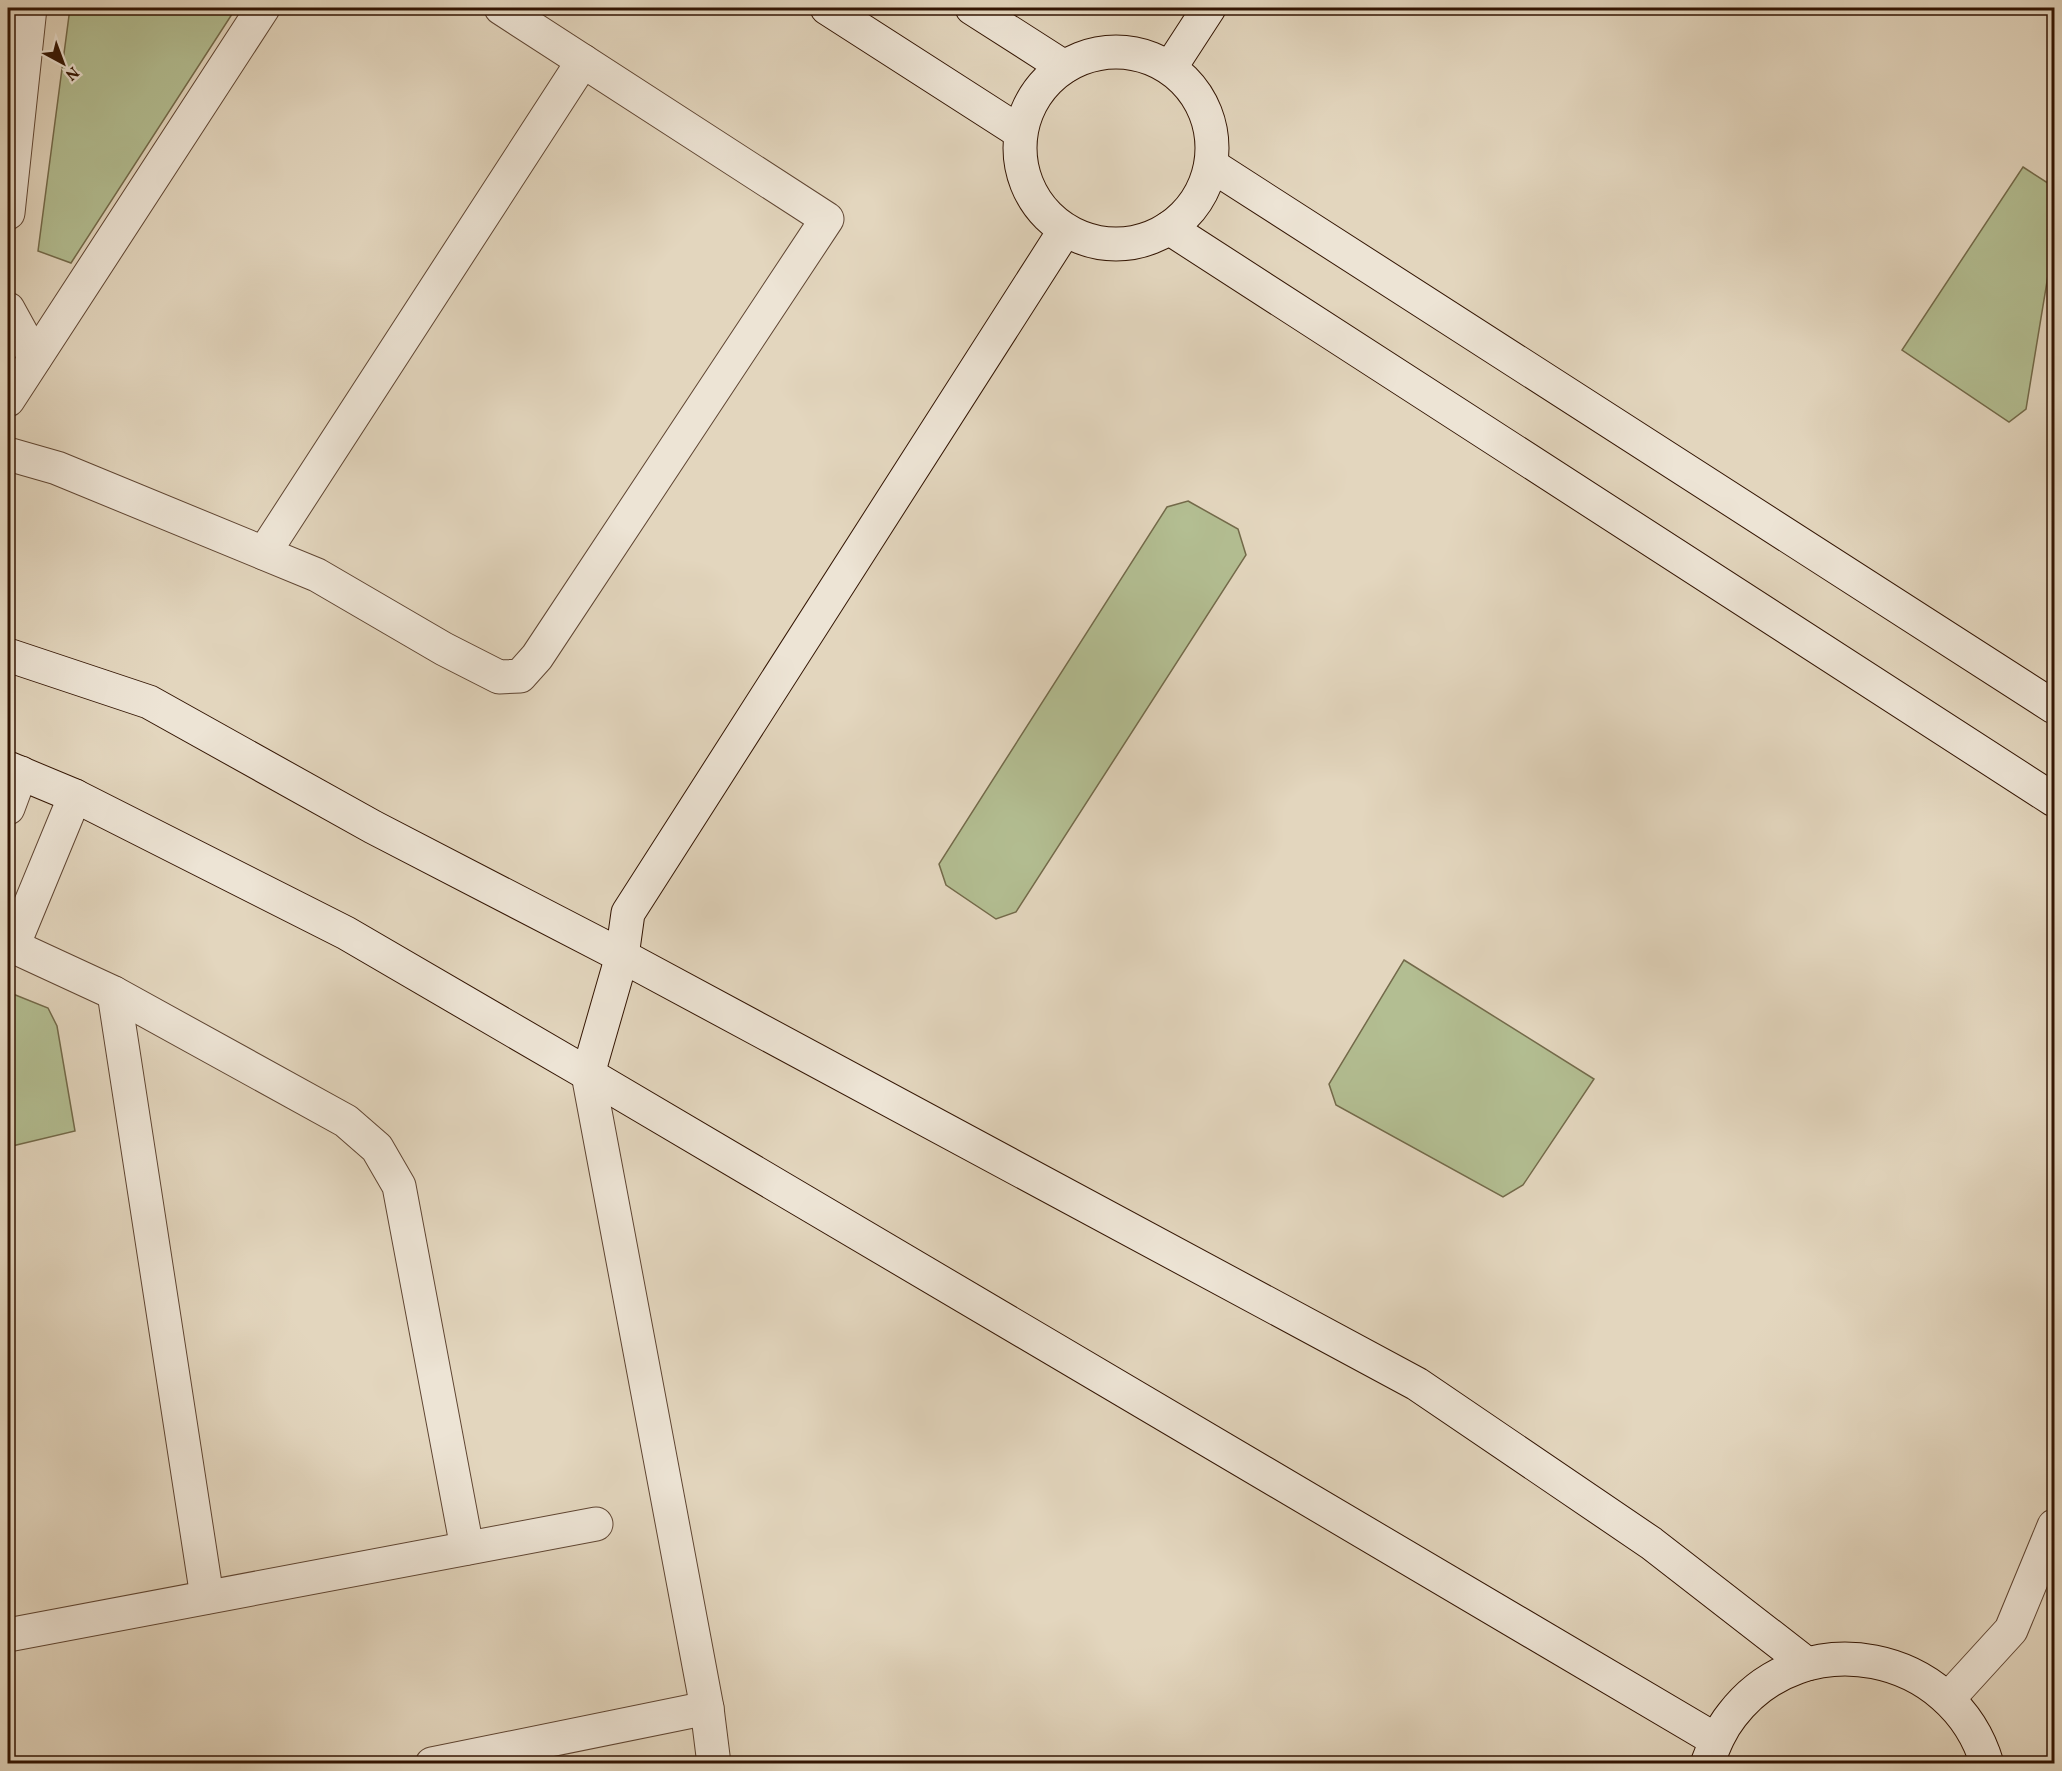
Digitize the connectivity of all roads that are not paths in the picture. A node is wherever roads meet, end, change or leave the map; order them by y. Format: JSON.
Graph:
{"nodes":[{"id":1,"x":30,"y":8,"type":"edge"},
{"id":2,"x":263,"y":8,"type":"edge"},
{"id":3,"x":501,"y":8,"type":"edge"},
{"id":4,"x":827,"y":8,"type":"edge"},
{"id":5,"x":972,"y":8,"type":"edge"},
{"id":6,"x":1209,"y":8,"type":"edge"},
{"id":7,"x":583,"y":61,"type":"junction"},
{"id":8,"x":1064,"y":67,"type":"junction"},
{"id":9,"x":1170,"y":68,"type":"junction"},
{"id":10,"x":1020,"y":132,"type":"junction"},
{"id":11,"x":1211,"y":165,"type":"junction"},
{"id":12,"x":8,"y":213,"type":"edge"},
{"id":13,"x":1169,"y":228,"type":"junction"},
{"id":14,"x":1065,"y":230,"type":"junction"},
{"id":15,"x":8,"y":309,"type":"edge"},
{"id":16,"x":35,"y":358,"type":"junction"},
{"id":17,"x":8,"y":400,"type":"edge"},
{"id":18,"x":8,"y":454,"type":"edge"},
{"id":19,"x":264,"y":553,"type":"junction"},
{"id":20,"x":8,"y":655,"type":"edge"},
{"id":21,"x":2055,"y":707,"type":"edge"},
{"id":22,"x":14,"y":771,"type":"edge"},
{"id":23,"x":75,"y":796,"type":"junction"},
{"id":24,"x":2055,"y":800,"type":"edge"},
{"id":25,"x":8,"y":808,"type":"edge"},
{"id":26,"x":10,"y":945,"type":"edge"},
{"id":27,"x":622,"y":956,"type":"junction"},
{"id":28,"x":114,"y":993,"type":"junction"},
{"id":29,"x":588,"y":1074,"type":"junction"},
{"id":30,"x":596,"y":1524,"type":"dead end"},
{"id":31,"x":2055,"y":1526,"type":"edge"},
{"id":32,"x":467,"y":1548,"type":"junction"},
{"id":33,"x":207,"y":1597,"type":"junction"},
{"id":34,"x":8,"y":1635,"type":"edge"},
{"id":35,"x":1807,"y":1664,"type":"junction"},
{"id":36,"x":1948,"y":1699,"type":"junction"},
{"id":37,"x":707,"y":1708,"type":"junction"},
{"id":38,"x":1712,"y":1752,"type":"edge"},
{"id":39,"x":432,"y":1764,"type":"edge"},
{"id":40,"x":714,"y":1764,"type":"edge"},
{"id":41,"x":1987,"y":1764,"type":"edge"}],
"edges":[{"from":1,"to":12,"type":"street"},
{"from":2,"to":16,"type":"street"},
{"from":3,"to":7,"type":"street"},
{"from":4,"to":10,"type":"street"},
{"from":5,"to":8,"type":"street"},
{"from":6,"to":9,"type":"street"},
{"from":7,"to":19,"type":"street"},
{"from":7,"to":19,"type":"street"},
{"from":8,"to":9,"type":"street"},
{"from":8,"to":10,"type":"street"},
{"from":9,"to":11,"type":"street"},
{"from":10,"to":14,"type":"street"},
{"from":11,"to":13,"type":"street"},
{"from":11,"to":21,"type":"street"},
{"from":13,"to":14,"type":"street"},
{"from":13,"to":24,"type":"street"},
{"from":14,"to":27,"type":"street"},
{"from":15,"to":16,"type":"street"},
{"from":16,"to":17,"type":"street"},
{"from":18,"to":19,"type":"street"},
{"from":20,"to":27,"type":"street"},
{"from":22,"to":23,"type":"street"},
{"from":22,"to":25,"type":"street"},
{"from":23,"to":26,"type":"street"},
{"from":23,"to":29,"type":"street"},
{"from":26,"to":28,"type":"street"},
{"from":27,"to":29,"type":"street"},
{"from":27,"to":35,"type":"street"},
{"from":28,"to":32,"type":"street"},
{"from":28,"to":33,"type":"street"},
{"from":29,"to":37,"type":"street"},
{"from":29,"to":38,"type":"street"},
{"from":30,"to":32,"type":"street"},
{"from":31,"to":36,"type":"street"},
{"from":32,"to":33,"type":"street"},
{"from":33,"to":34,"type":"street"},
{"from":35,"to":36,"type":"street"},
{"from":35,"to":38,"type":"street"},
{"from":36,"to":41,"type":"street"},
{"from":37,"to":39,"type":"street"},
{"from":37,"to":40,"type":"street"}]}
